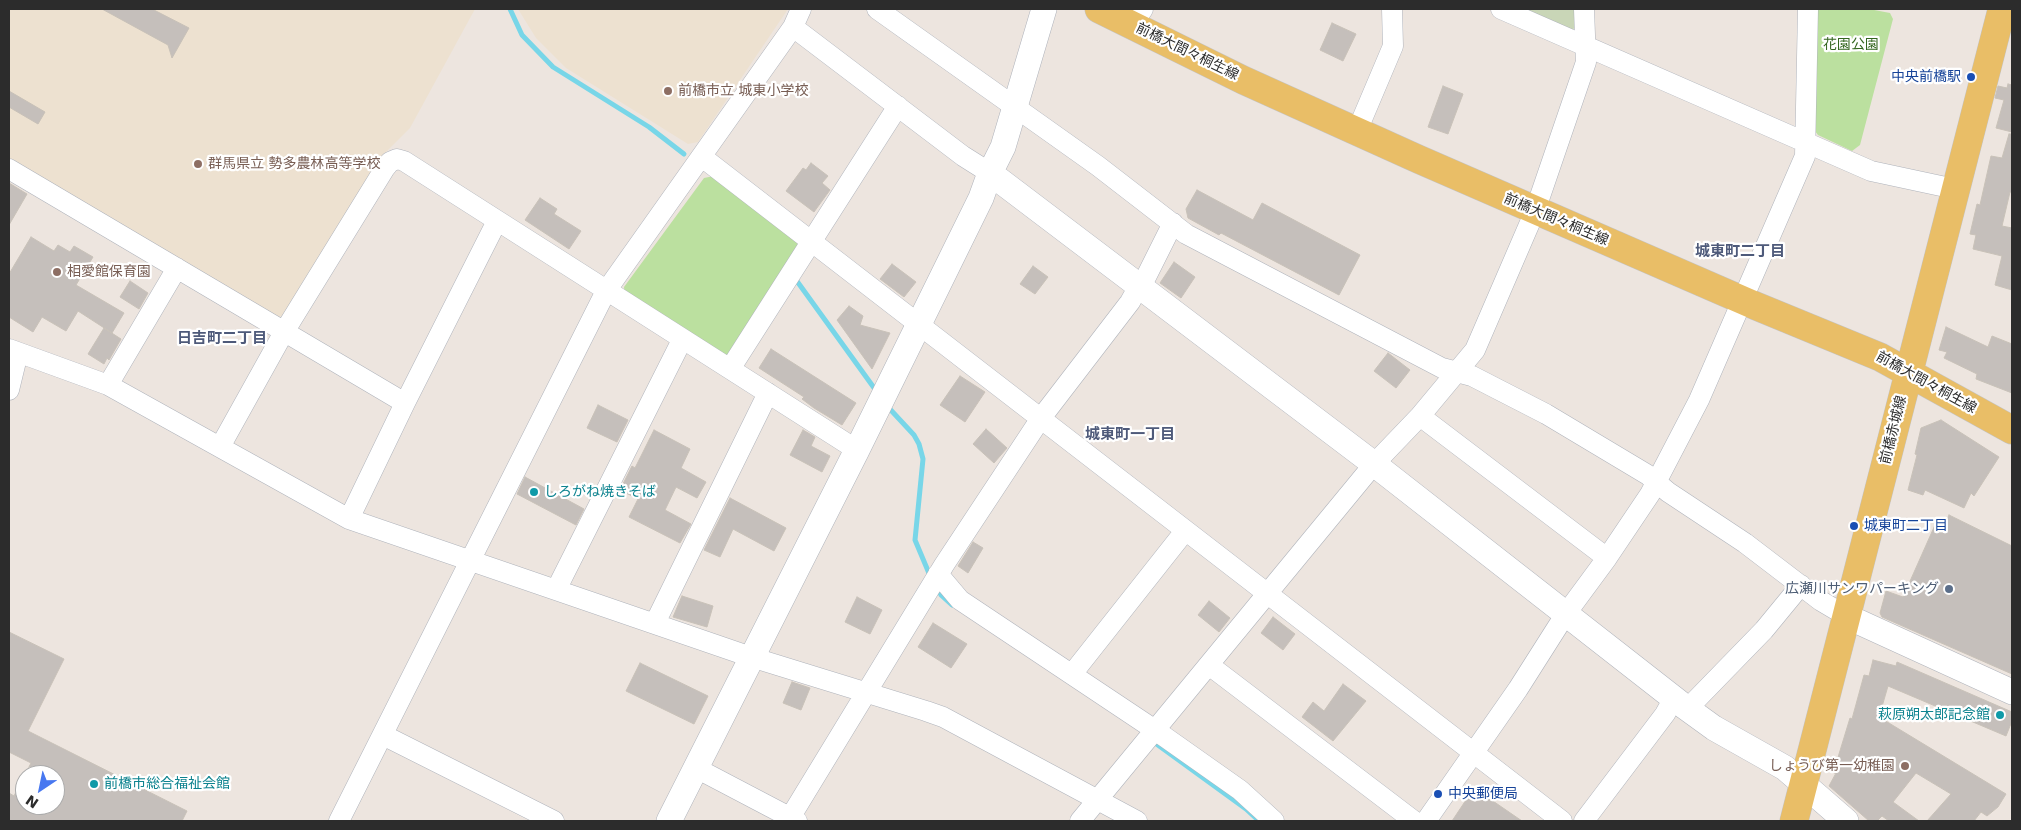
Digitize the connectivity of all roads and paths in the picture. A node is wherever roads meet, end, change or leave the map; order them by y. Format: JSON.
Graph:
{"nodes":[{"id":1,"x":877,"y":9,"type":"edge"},
{"id":2,"x":1044,"y":9,"type":"edge"},
{"id":3,"x":1099,"y":9,"type":"edge"},
{"id":4,"x":1392,"y":9,"type":"edge"},
{"id":5,"x":1501,"y":9,"type":"edge"},
{"id":6,"x":1584,"y":9,"type":"edge"},
{"id":7,"x":1808,"y":9,"type":"edge"},
{"id":8,"x":2002,"y":9,"type":"edge"},
{"id":9,"x":1137,"y":16,"type":"edge"},
{"id":10,"x":797,"y":18,"type":"edge"},
{"id":11,"x":1585,"y":45,"type":"junction"},
{"id":12,"x":898,"y":106,"type":"junction"},
{"id":13,"x":1015,"y":107,"type":"junction"},
{"id":14,"x":1357,"y":131,"type":"junction"},
{"id":15,"x":1806,"y":143,"type":"junction"},
{"id":16,"x":702,"y":157,"type":"junction"},
{"id":17,"x":9,"y":169,"type":"edge"},
{"id":18,"x":990,"y":173,"type":"junction"},
{"id":19,"x":1955,"y":189,"type":"junction"},
{"id":20,"x":1535,"y":211,"type":"junction"},
{"id":21,"x":497,"y":221,"type":"junction"},
{"id":22,"x":1173,"y":223,"type":"junction"},
{"id":23,"x":811,"y":241,"type":"junction"},
{"id":24,"x":177,"y":268,"type":"junction"},
{"id":25,"x":1139,"y":286,"type":"junction"},
{"id":26,"x":606,"y":291,"type":"junction"},
{"id":27,"x":1743,"y":300,"type":"junction"},
{"id":28,"x":918,"y":324,"type":"junction"},
{"id":29,"x":284,"y":332,"type":"junction"},
{"id":30,"x":682,"y":340,"type":"junction"},
{"id":31,"x":14,"y":351,"type":"edge"},
{"id":32,"x":730,"y":369,"type":"junction"},
{"id":33,"x":1456,"y":372,"type":"junction"},
{"id":34,"x":1908,"y":373,"type":"junction"},
{"id":35,"x":108,"y":385,"type":"junction"},
{"id":36,"x":9,"y":390,"type":"edge"},
{"id":37,"x":768,"y":393,"type":"junction"},
{"id":38,"x":404,"y":403,"type":"junction"},
{"id":39,"x":1420,"y":416,"type":"junction"},
{"id":40,"x":1041,"y":418,"type":"junction"},
{"id":41,"x":2012,"y":430,"type":"edge"},
{"id":42,"x":220,"y":447,"type":"junction"},
{"id":43,"x":857,"y":450,"type":"junction"},
{"id":44,"x":1374,"y":464,"type":"junction"},
{"id":45,"x":1657,"y":482,"type":"junction"},
{"id":46,"x":349,"y":519,"type":"junction"},
{"id":47,"x":1185,"y":531,"type":"junction"},
{"id":48,"x":1607,"y":558,"type":"junction"},
{"id":49,"x":470,"y":560,"type":"junction"},
{"id":50,"x":934,"y":581,"type":"junction"},
{"id":51,"x":1801,"y":585,"type":"junction"},
{"id":52,"x":556,"y":590,"type":"junction"},
{"id":53,"x":1266,"y":594,"type":"junction"},
{"id":54,"x":1565,"y":615,"type":"junction"},
{"id":55,"x":1848,"y":617,"type":"junction"},
{"id":56,"x":655,"y":624,"type":"junction"},
{"id":57,"x":751,"y":657,"type":"junction"},
{"id":58,"x":1209,"y":665,"type":"junction"},
{"id":59,"x":1072,"y":674,"type":"junction"},
{"id":60,"x":866,"y":692,"type":"junction"},
{"id":61,"x":2012,"y":692,"type":"edge"},
{"id":62,"x":1679,"y":703,"type":"junction"},
{"id":63,"x":383,"y":735,"type":"junction"},
{"id":64,"x":1149,"y":737,"type":"junction"},
{"id":65,"x":1473,"y":753,"type":"junction"},
{"id":66,"x":696,"y":768,"type":"junction"},
{"id":67,"x":1803,"y":784,"type":"junction"},
{"id":68,"x":1098,"y":800,"type":"junction"},
{"id":69,"x":791,"y":820,"type":"edge"},
{"id":70,"x":339,"y":821,"type":"edge"},
{"id":71,"x":553,"y":821,"type":"edge"},
{"id":72,"x":669,"y":821,"type":"edge"},
{"id":73,"x":1080,"y":821,"type":"edge"},
{"id":74,"x":1137,"y":821,"type":"edge"},
{"id":75,"x":1274,"y":821,"type":"edge"},
{"id":76,"x":1414,"y":821,"type":"edge"},
{"id":77,"x":1426,"y":821,"type":"edge"},
{"id":78,"x":1562,"y":821,"type":"edge"},
{"id":79,"x":1584,"y":821,"type":"edge"},
{"id":80,"x":1794,"y":821,"type":"edge"},
{"id":81,"x":1846,"y":821,"type":"edge"}],
"edges":[{"from":1,"to":13,"type":"street"},
{"from":2,"to":13,"type":"street"},
{"from":3,"to":9,"type":"main road","name":"前橋大間々桐生線"},
{"from":4,"to":14,"type":"street"},
{"from":5,"to":11,"type":"street"},
{"from":6,"to":11,"type":"street"},
{"from":7,"to":15,"type":"street"},
{"from":8,"to":19,"type":"main road","name":"前橋赤城線"},
{"from":9,"to":14,"type":"main road","name":"前橋大間々桐生線"},
{"from":10,"to":12,"type":"street"},
{"from":10,"to":16,"type":"street"},
{"from":11,"to":15,"type":"street"},
{"from":11,"to":20,"type":"street"},
{"from":12,"to":18,"type":"street"},
{"from":12,"to":23,"type":"street"},
{"from":13,"to":18,"type":"street"},
{"from":13,"to":22,"type":"street"},
{"from":14,"to":20,"type":"main road","name":"前橋大間々桐生線"},
{"from":15,"to":19,"type":"street"},
{"from":15,"to":27,"type":"street"},
{"from":16,"to":23,"type":"street"},
{"from":16,"to":26,"type":"street"},
{"from":17,"to":24,"type":"street"},
{"from":18,"to":25,"type":"street"},
{"from":18,"to":28,"type":"street"},
{"from":19,"to":34,"type":"main road","name":"前橋赤城線"},
{"from":20,"to":27,"type":"main road","name":"前橋大間々桐生線"},
{"from":20,"to":33,"type":"street"},
{"from":21,"to":26,"type":"street"},
{"from":21,"to":29,"type":"street"},
{"from":21,"to":38,"type":"street"},
{"from":22,"to":25,"type":"street"},
{"from":22,"to":33,"type":"street"},
{"from":23,"to":28,"type":"street"},
{"from":23,"to":32,"type":"street"},
{"from":24,"to":29,"type":"street"},
{"from":24,"to":35,"type":"street"},
{"from":25,"to":40,"type":"street"},
{"from":25,"to":44,"type":"street"},
{"from":26,"to":30,"type":"street"},
{"from":26,"to":49,"type":"street"},
{"from":27,"to":34,"type":"main road","name":"前橋大間々桐生線"},
{"from":27,"to":45,"type":"street"},
{"from":28,"to":40,"type":"street"},
{"from":28,"to":43,"type":"street"},
{"from":29,"to":38,"type":"street"},
{"from":29,"to":42,"type":"street"},
{"from":30,"to":32,"type":"street"},
{"from":30,"to":52,"type":"street"},
{"from":31,"to":35,"type":"street"},
{"from":31,"to":36,"type":"street"},
{"from":32,"to":37,"type":"street"},
{"from":33,"to":39,"type":"street"},
{"from":33,"to":45,"type":"street"},
{"from":34,"to":41,"type":"main road","name":"前橋大間々桐生線"},
{"from":34,"to":55,"type":"main road","name":"前橋赤城線"},
{"from":35,"to":42,"type":"street"},
{"from":37,"to":43,"type":"street"},
{"from":37,"to":56,"type":"street"},
{"from":38,"to":46,"type":"street"},
{"from":39,"to":44,"type":"street"},
{"from":39,"to":48,"type":"street"},
{"from":40,"to":47,"type":"street"},
{"from":40,"to":50,"type":"street"},
{"from":42,"to":46,"type":"street"},
{"from":43,"to":57,"type":"street"},
{"from":44,"to":53,"type":"street"},
{"from":44,"to":54,"type":"street"},
{"from":45,"to":48,"type":"street"},
{"from":45,"to":51,"type":"street"},
{"from":46,"to":49,"type":"street"},
{"from":47,"to":53,"type":"street"},
{"from":47,"to":59,"type":"street"},
{"from":48,"to":54,"type":"street"},
{"from":49,"to":52,"type":"street"},
{"from":49,"to":63,"type":"street"},
{"from":50,"to":59,"type":"street"},
{"from":50,"to":60,"type":"street"},
{"from":51,"to":55,"type":"street"},
{"from":51,"to":62,"type":"street"},
{"from":52,"to":56,"type":"street"},
{"from":53,"to":58,"type":"street"},
{"from":53,"to":65,"type":"street"},
{"from":54,"to":62,"type":"street"},
{"from":54,"to":65,"type":"street"},
{"from":55,"to":61,"type":"street"},
{"from":55,"to":67,"type":"main road","name":"前橋赤城線"},
{"from":56,"to":57,"type":"street"},
{"from":57,"to":60,"type":"street"},
{"from":57,"to":66,"type":"street"},
{"from":58,"to":64,"type":"street"},
{"from":58,"to":76,"type":"street"},
{"from":59,"to":64,"type":"street"},
{"from":60,"to":68,"type":"street"},
{"from":60,"to":69,"type":"street"},
{"from":62,"to":67,"type":"street"},
{"from":62,"to":79,"type":"street"},
{"from":63,"to":70,"type":"street"},
{"from":63,"to":71,"type":"street"},
{"from":64,"to":68,"type":"street"},
{"from":64,"to":75,"type":"street"},
{"from":65,"to":77,"type":"street"},
{"from":65,"to":78,"type":"street"},
{"from":66,"to":69,"type":"street"},
{"from":66,"to":72,"type":"street"},
{"from":67,"to":80,"type":"main road","name":"前橋赤城線"},
{"from":67,"to":81,"type":"street"},
{"from":68,"to":73,"type":"street"},
{"from":68,"to":74,"type":"street"}]}
